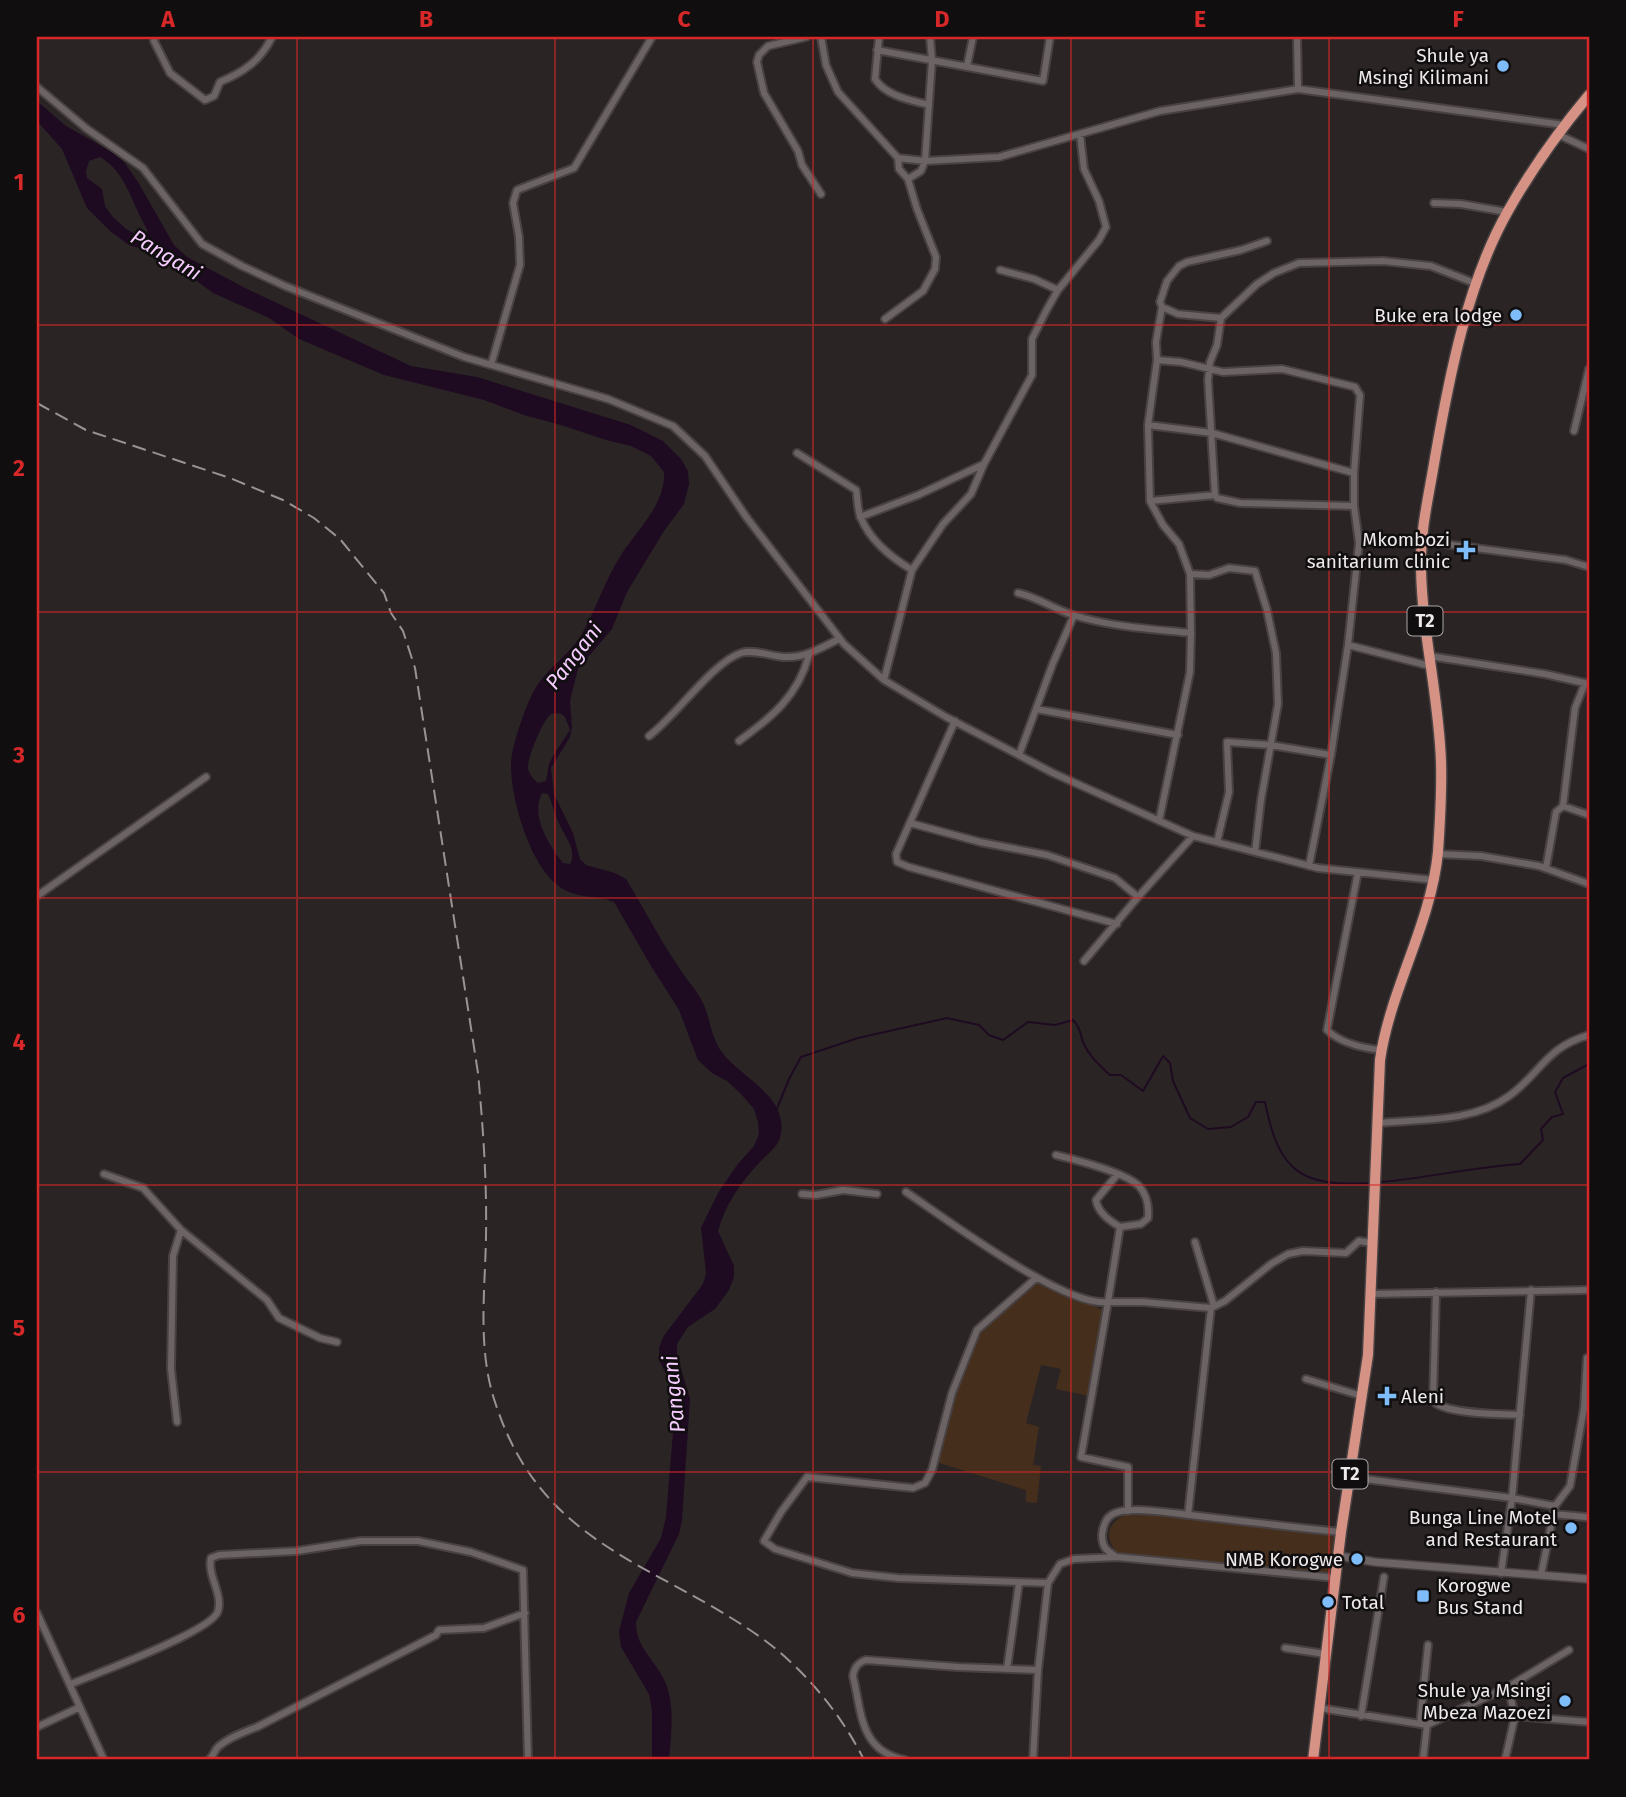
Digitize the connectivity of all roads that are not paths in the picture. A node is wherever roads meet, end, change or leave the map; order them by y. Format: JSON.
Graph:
{"nodes":[{"id":1,"x":155,"y":37,"type":"edge"},
{"id":2,"x":272,"y":37,"type":"edge"},
{"id":3,"x":652,"y":37,"type":"edge"},
{"id":4,"x":806,"y":37,"type":"edge"},
{"id":5,"x":821,"y":37,"type":"edge"},
{"id":6,"x":879,"y":37,"type":"edge"},
{"id":7,"x":930,"y":37,"type":"edge"},
{"id":8,"x":973,"y":37,"type":"edge"},
{"id":9,"x":1050,"y":37,"type":"edge"},
{"id":10,"x":1297,"y":37,"type":"edge"},
{"id":11,"x":877,"y":50,"type":"junction"},
{"id":12,"x":932,"y":60,"type":"junction"},
{"id":13,"x":967,"y":66,"type":"junction"},
{"id":14,"x":37,"y":87,"type":"edge"},
{"id":15,"x":1298,"y":89,"type":"junction"},
{"id":16,"x":1589,"y":95,"type":"edge"},
{"id":17,"x":929,"y":105,"type":"junction"},
{"id":18,"x":1564,"y":125,"type":"junction"},
{"id":19,"x":1080,"y":134,"type":"junction"},
{"id":20,"x":1557,"y":134,"type":"junction"},
{"id":21,"x":1589,"y":149,"type":"edge"},
{"id":22,"x":898,"y":158,"type":"junction"},
{"id":23,"x":925,"y":161,"type":"junction"},
{"id":24,"x":908,"y":179,"type":"junction"},
{"id":25,"x":821,"y":194,"type":"dead end"},
{"id":26,"x":1434,"y":203,"type":"dead end"},
{"id":27,"x":1507,"y":212,"type":"junction"},
{"id":28,"x":1267,"y":241,"type":"dead end"},
{"id":29,"x":1000,"y":270,"type":"dead end"},
{"id":30,"x":1477,"y":284,"type":"junction"},
{"id":31,"x":1058,"y":290,"type":"junction"},
{"id":32,"x":1162,"y":307,"type":"junction"},
{"id":33,"x":1221,"y":317,"type":"junction"},
{"id":34,"x":885,"y":318,"type":"dead end"},
{"id":35,"x":1157,"y":360,"type":"junction"},
{"id":36,"x":491,"y":365,"type":"junction"},
{"id":37,"x":1209,"y":369,"type":"junction"},
{"id":38,"x":1589,"y":369,"type":"edge"},
{"id":39,"x":1149,"y":425,"type":"junction"},
{"id":40,"x":1574,"y":431,"type":"dead end"},
{"id":41,"x":1212,"y":433,"type":"junction"},
{"id":42,"x":797,"y":453,"type":"dead end"},
{"id":43,"x":984,"y":464,"type":"junction"},
{"id":44,"x":1354,"y":473,"type":"junction"},
{"id":45,"x":1215,"y":495,"type":"junction"},
{"id":46,"x":1150,"y":501,"type":"junction"},
{"id":47,"x":1354,"y":506,"type":"junction"},
{"id":48,"x":860,"y":517,"type":"junction"},
{"id":49,"x":1422,"y":541,"type":"junction"},
{"id":50,"x":1589,"y":567,"type":"edge"},
{"id":51,"x":912,"y":570,"type":"junction"},
{"id":52,"x":1189,"y":574,"type":"junction"},
{"id":53,"x":1018,"y":593,"type":"dead end"},
{"id":54,"x":1074,"y":615,"type":"junction"},
{"id":55,"x":1191,"y":633,"type":"junction"},
{"id":56,"x":839,"y":639,"type":"junction"},
{"id":57,"x":1348,"y":645,"type":"junction"},
{"id":58,"x":809,"y":655,"type":"junction"},
{"id":59,"x":1429,"y":661,"type":"junction"},
{"id":60,"x":884,"y":680,"type":"junction"},
{"id":61,"x":1587,"y":684,"type":"edge"},
{"id":62,"x":1036,"y":709,"type":"junction"},
{"id":63,"x":955,"y":721,"type":"junction"},
{"id":64,"x":649,"y":736,"type":"dead end"},
{"id":65,"x":1178,"y":736,"type":"junction"},
{"id":66,"x":739,"y":741,"type":"dead end"},
{"id":67,"x":1270,"y":745,"type":"junction"},
{"id":68,"x":1019,"y":755,"type":"junction"},
{"id":69,"x":1331,"y":755,"type":"junction"},
{"id":70,"x":206,"y":777,"type":"dead end"},
{"id":71,"x":1563,"y":806,"type":"junction"},
{"id":72,"x":1589,"y":815,"type":"edge"},
{"id":73,"x":1159,"y":821,"type":"junction"},
{"id":74,"x":910,"y":823,"type":"junction"},
{"id":75,"x":1193,"y":836,"type":"junction"},
{"id":76,"x":1217,"y":842,"type":"junction"},
{"id":77,"x":1255,"y":852,"type":"junction"},
{"id":78,"x":1438,"y":854,"type":"junction"},
{"id":79,"x":1309,"y":866,"type":"junction"},
{"id":80,"x":1546,"y":869,"type":"junction"},
{"id":81,"x":1358,"y":872,"type":"junction"},
{"id":82,"x":1434,"y":880,"type":"junction"},
{"id":83,"x":1589,"y":884,"type":"edge"},
{"id":84,"x":37,"y":896,"type":"edge"},
{"id":85,"x":1138,"y":897,"type":"junction"},
{"id":86,"x":1117,"y":924,"type":"junction"},
{"id":87,"x":1084,"y":961,"type":"dead end"},
{"id":88,"x":1589,"y":1035,"type":"edge"},
{"id":89,"x":1381,"y":1050,"type":"junction"},
{"id":90,"x":1377,"y":1123,"type":"junction"},
{"id":91,"x":1056,"y":1155,"type":"dead end"},
{"id":92,"x":104,"y":1174,"type":"dead end"},
{"id":93,"x":1117,"y":1175,"type":"junction"},
{"id":94,"x":906,"y":1192,"type":"dead end"},
{"id":95,"x":802,"y":1194,"type":"dead end"},
{"id":96,"x":877,"y":1194,"type":"dead end"},
{"id":97,"x":1120,"y":1227,"type":"junction"},
{"id":98,"x":181,"y":1230,"type":"junction"},
{"id":99,"x":1195,"y":1242,"type":"dead end"},
{"id":100,"x":1372,"y":1243,"type":"junction"},
{"id":101,"x":1036,"y":1278,"type":"junction"},
{"id":102,"x":1531,"y":1290,"type":"junction"},
{"id":103,"x":1589,"y":1290,"type":"edge"},
{"id":104,"x":1436,"y":1292,"type":"junction"},
{"id":105,"x":1370,"y":1294,"type":"junction"},
{"id":106,"x":1108,"y":1302,"type":"junction"},
{"id":107,"x":1212,"y":1307,"type":"junction"},
{"id":108,"x":337,"y":1342,"type":"dead end"},
{"id":109,"x":1587,"y":1357,"type":"dead end"},
{"id":110,"x":1306,"y":1379,"type":"dead end"},
{"id":111,"x":1362,"y":1396,"type":"junction"},
{"id":112,"x":1587,"y":1408,"type":"edge"},
{"id":113,"x":1520,"y":1415,"type":"junction"},
{"id":114,"x":177,"y":1422,"type":"dead end"},
{"id":115,"x":1350,"y":1478,"type":"junction"},
{"id":116,"x":1512,"y":1498,"type":"junction"},
{"id":117,"x":1555,"y":1506,"type":"junction"},
{"id":118,"x":1128,"y":1511,"type":"junction"},
{"id":119,"x":1553,"y":1514,"type":"junction"},
{"id":120,"x":1188,"y":1515,"type":"junction"},
{"id":121,"x":1586,"y":1517,"type":"dead end"},
{"id":122,"x":1341,"y":1532,"type":"junction"},
{"id":123,"x":1339,"y":1556,"type":"junction"},
{"id":124,"x":1117,"y":1557,"type":"junction"},
{"id":125,"x":1501,"y":1573,"type":"junction"},
{"id":126,"x":1541,"y":1575,"type":"junction"},
{"id":127,"x":1384,"y":1577,"type":"dead end"},
{"id":128,"x":1336,"y":1578,"type":"junction"},
{"id":129,"x":1589,"y":1578,"type":"edge"},
{"id":130,"x":1019,"y":1583,"type":"junction"},
{"id":131,"x":1048,"y":1583,"type":"junction"},
{"id":132,"x":37,"y":1613,"type":"edge"},
{"id":133,"x":525,"y":1613,"type":"junction"},
{"id":134,"x":1428,"y":1645,"type":"dead end"},
{"id":135,"x":1285,"y":1648,"type":"dead end"},
{"id":136,"x":1569,"y":1650,"type":"dead end"},
{"id":137,"x":1325,"y":1654,"type":"junction"},
{"id":138,"x":1007,"y":1669,"type":"junction"},
{"id":139,"x":1038,"y":1670,"type":"junction"},
{"id":140,"x":71,"y":1684,"type":"junction"},
{"id":141,"x":1508,"y":1687,"type":"junction"},
{"id":142,"x":80,"y":1707,"type":"junction"},
{"id":143,"x":1319,"y":1708,"type":"junction"},
{"id":144,"x":1361,"y":1716,"type":"junction"},
{"id":145,"x":1515,"y":1716,"type":"junction"},
{"id":146,"x":1589,"y":1722,"type":"edge"},
{"id":147,"x":1424,"y":1725,"type":"junction"},
{"id":148,"x":37,"y":1727,"type":"edge"},
{"id":149,"x":104,"y":1760,"type":"edge"},
{"id":150,"x":209,"y":1760,"type":"edge"},
{"id":151,"x":528,"y":1760,"type":"edge"},
{"id":152,"x":905,"y":1760,"type":"edge"},
{"id":153,"x":1033,"y":1760,"type":"edge"},
{"id":154,"x":1313,"y":1760,"type":"edge"},
{"id":155,"x":1423,"y":1760,"type":"edge"},
{"id":156,"x":1505,"y":1760,"type":"edge"}],
"edges":[{"from":1,"to":2,"type":"street"},
{"from":3,"to":36,"type":"street"},
{"from":4,"to":25,"type":"street"},
{"from":5,"to":22,"type":"street"},
{"from":6,"to":11,"type":"street"},
{"from":7,"to":12,"type":"street"},
{"from":8,"to":13,"type":"street"},
{"from":9,"to":13,"type":"street"},
{"from":10,"to":15,"type":"street"},
{"from":11,"to":12,"type":"street"},
{"from":11,"to":17,"type":"street"},
{"from":12,"to":13,"type":"street"},
{"from":12,"to":17,"type":"street"},
{"from":14,"to":36,"type":"street"},
{"from":15,"to":18,"type":"street"},
{"from":15,"to":19,"type":"street"},
{"from":16,"to":18,"type":"highway","number":"T2"},
{"from":17,"to":23,"type":"street"},
{"from":18,"to":20,"type":"highway","number":"T2"},
{"from":19,"to":23,"type":"street"},
{"from":19,"to":31,"type":"street"},
{"from":20,"to":21,"type":"street"},
{"from":20,"to":27,"type":"highway","number":"T2"},
{"from":22,"to":23,"type":"street"},
{"from":22,"to":24,"type":"street"},
{"from":23,"to":24,"type":"street"},
{"from":24,"to":34,"type":"street"},
{"from":26,"to":27,"type":"street"},
{"from":27,"to":30,"type":"highway","number":"T2"},
{"from":28,"to":32,"type":"street"},
{"from":29,"to":31,"type":"street"},
{"from":30,"to":33,"type":"street"},
{"from":30,"to":49,"type":"highway","number":"T2"},
{"from":31,"to":43,"type":"street"},
{"from":32,"to":33,"type":"street"},
{"from":32,"to":35,"type":"street"},
{"from":33,"to":37,"type":"street"},
{"from":35,"to":37,"type":"street"},
{"from":35,"to":39,"type":"street"},
{"from":36,"to":56,"type":"street"},
{"from":37,"to":41,"type":"street"},
{"from":37,"to":44,"type":"street"},
{"from":38,"to":40,"type":"street"},
{"from":39,"to":41,"type":"street"},
{"from":39,"to":46,"type":"street"},
{"from":41,"to":44,"type":"street"},
{"from":41,"to":45,"type":"street"},
{"from":42,"to":48,"type":"street"},
{"from":43,"to":48,"type":"street"},
{"from":43,"to":51,"type":"street"},
{"from":44,"to":47,"type":"street"},
{"from":45,"to":46,"type":"street"},
{"from":45,"to":47,"type":"street"},
{"from":46,"to":52,"type":"street"},
{"from":47,"to":57,"type":"street"},
{"from":48,"to":51,"type":"street"},
{"from":49,"to":50,"type":"street"},
{"from":49,"to":59,"type":"highway","number":"T2"},
{"from":51,"to":60,"type":"street"},
{"from":52,"to":55,"type":"street"},
{"from":52,"to":67,"type":"street"},
{"from":53,"to":54,"type":"street"},
{"from":54,"to":55,"type":"street"},
{"from":54,"to":62,"type":"street"},
{"from":55,"to":65,"type":"street"},
{"from":56,"to":58,"type":"street"},
{"from":56,"to":60,"type":"street"},
{"from":57,"to":59,"type":"street"},
{"from":57,"to":69,"type":"street"},
{"from":58,"to":64,"type":"street"},
{"from":58,"to":66,"type":"street"},
{"from":59,"to":61,"type":"street"},
{"from":59,"to":78,"type":"highway","number":"T2"},
{"from":60,"to":63,"type":"street"},
{"from":61,"to":71,"type":"street"},
{"from":62,"to":65,"type":"street"},
{"from":62,"to":68,"type":"street"},
{"from":63,"to":68,"type":"street"},
{"from":63,"to":74,"type":"street"},
{"from":65,"to":73,"type":"street"},
{"from":67,"to":69,"type":"street"},
{"from":67,"to":76,"type":"street"},
{"from":67,"to":77,"type":"street"},
{"from":68,"to":73,"type":"street"},
{"from":69,"to":79,"type":"street"},
{"from":70,"to":84,"type":"street"},
{"from":71,"to":72,"type":"street"},
{"from":71,"to":80,"type":"street"},
{"from":73,"to":75,"type":"street"},
{"from":74,"to":85,"type":"street"},
{"from":74,"to":86,"type":"street"},
{"from":75,"to":76,"type":"street"},
{"from":75,"to":85,"type":"street"},
{"from":76,"to":77,"type":"street"},
{"from":77,"to":79,"type":"street"},
{"from":78,"to":80,"type":"street"},
{"from":78,"to":82,"type":"highway","number":"T2"},
{"from":79,"to":81,"type":"street"},
{"from":80,"to":83,"type":"street"},
{"from":81,"to":82,"type":"street"},
{"from":81,"to":89,"type":"street"},
{"from":82,"to":89,"type":"highway","number":"T2"},
{"from":85,"to":86,"type":"street"},
{"from":86,"to":87,"type":"street"},
{"from":88,"to":90,"type":"street"},
{"from":89,"to":90,"type":"highway","number":"T2"},
{"from":90,"to":100,"type":"highway","number":"T2"},
{"from":91,"to":93,"type":"street"},
{"from":92,"to":98,"type":"street"},
{"from":93,"to":97,"type":"street"},
{"from":93,"to":97,"type":"street"},
{"from":94,"to":101,"type":"street"},
{"from":95,"to":96,"type":"street"},
{"from":97,"to":106,"type":"street"},
{"from":98,"to":108,"type":"street"},
{"from":98,"to":114,"type":"street"},
{"from":99,"to":107,"type":"street"},
{"from":100,"to":105,"type":"highway","number":"T2"},
{"from":100,"to":107,"type":"street"},
{"from":101,"to":106,"type":"street"},
{"from":101,"to":130,"type":"street"},
{"from":102,"to":103,"type":"street"},
{"from":102,"to":104,"type":"street"},
{"from":102,"to":113,"type":"street"},
{"from":104,"to":105,"type":"street"},
{"from":104,"to":113,"type":"street"},
{"from":105,"to":111,"type":"highway","number":"T2"},
{"from":106,"to":107,"type":"street"},
{"from":106,"to":118,"type":"street"},
{"from":107,"to":120,"type":"street"},
{"from":109,"to":112,"type":"street"},
{"from":110,"to":111,"type":"street"},
{"from":111,"to":115,"type":"highway","number":"T2"},
{"from":112,"to":117,"type":"street"},
{"from":113,"to":116,"type":"street"},
{"from":115,"to":116,"type":"street"},
{"from":115,"to":122,"type":"highway","number":"T2"},
{"from":116,"to":117,"type":"street"},
{"from":116,"to":125,"type":"street"},
{"from":117,"to":119,"type":"street"},
{"from":118,"to":120,"type":"street"},
{"from":118,"to":124,"type":"street"},
{"from":119,"to":121,"type":"street"},
{"from":119,"to":126,"type":"street"},
{"from":120,"to":122,"type":"street"},
{"from":122,"to":123,"type":"highway","number":"T2"},
{"from":123,"to":125,"type":"street"},
{"from":123,"to":128,"type":"highway","number":"T2"},
{"from":124,"to":128,"type":"street"},
{"from":124,"to":131,"type":"street"},
{"from":125,"to":126,"type":"street"},
{"from":126,"to":129,"type":"street"},
{"from":127,"to":144,"type":"street"},
{"from":128,"to":137,"type":"highway","number":"T2"},
{"from":130,"to":131,"type":"street"},
{"from":130,"to":138,"type":"street"},
{"from":131,"to":139,"type":"street"},
{"from":132,"to":140,"type":"street"},
{"from":133,"to":140,"type":"street"},
{"from":133,"to":150,"type":"street"},
{"from":133,"to":151,"type":"street"},
{"from":134,"to":147,"type":"street"},
{"from":135,"to":137,"type":"street"},
{"from":136,"to":141,"type":"street"},
{"from":137,"to":143,"type":"highway","number":"T2"},
{"from":138,"to":139,"type":"street"},
{"from":138,"to":152,"type":"street"},
{"from":139,"to":153,"type":"street"},
{"from":140,"to":142,"type":"street"},
{"from":141,"to":145,"type":"street"},
{"from":141,"to":147,"type":"street"},
{"from":142,"to":148,"type":"street"},
{"from":142,"to":149,"type":"street"},
{"from":143,"to":144,"type":"street"},
{"from":143,"to":154,"type":"highway","number":"T2"},
{"from":144,"to":147,"type":"street"},
{"from":145,"to":146,"type":"street"},
{"from":145,"to":156,"type":"street"},
{"from":147,"to":155,"type":"street"}]}
